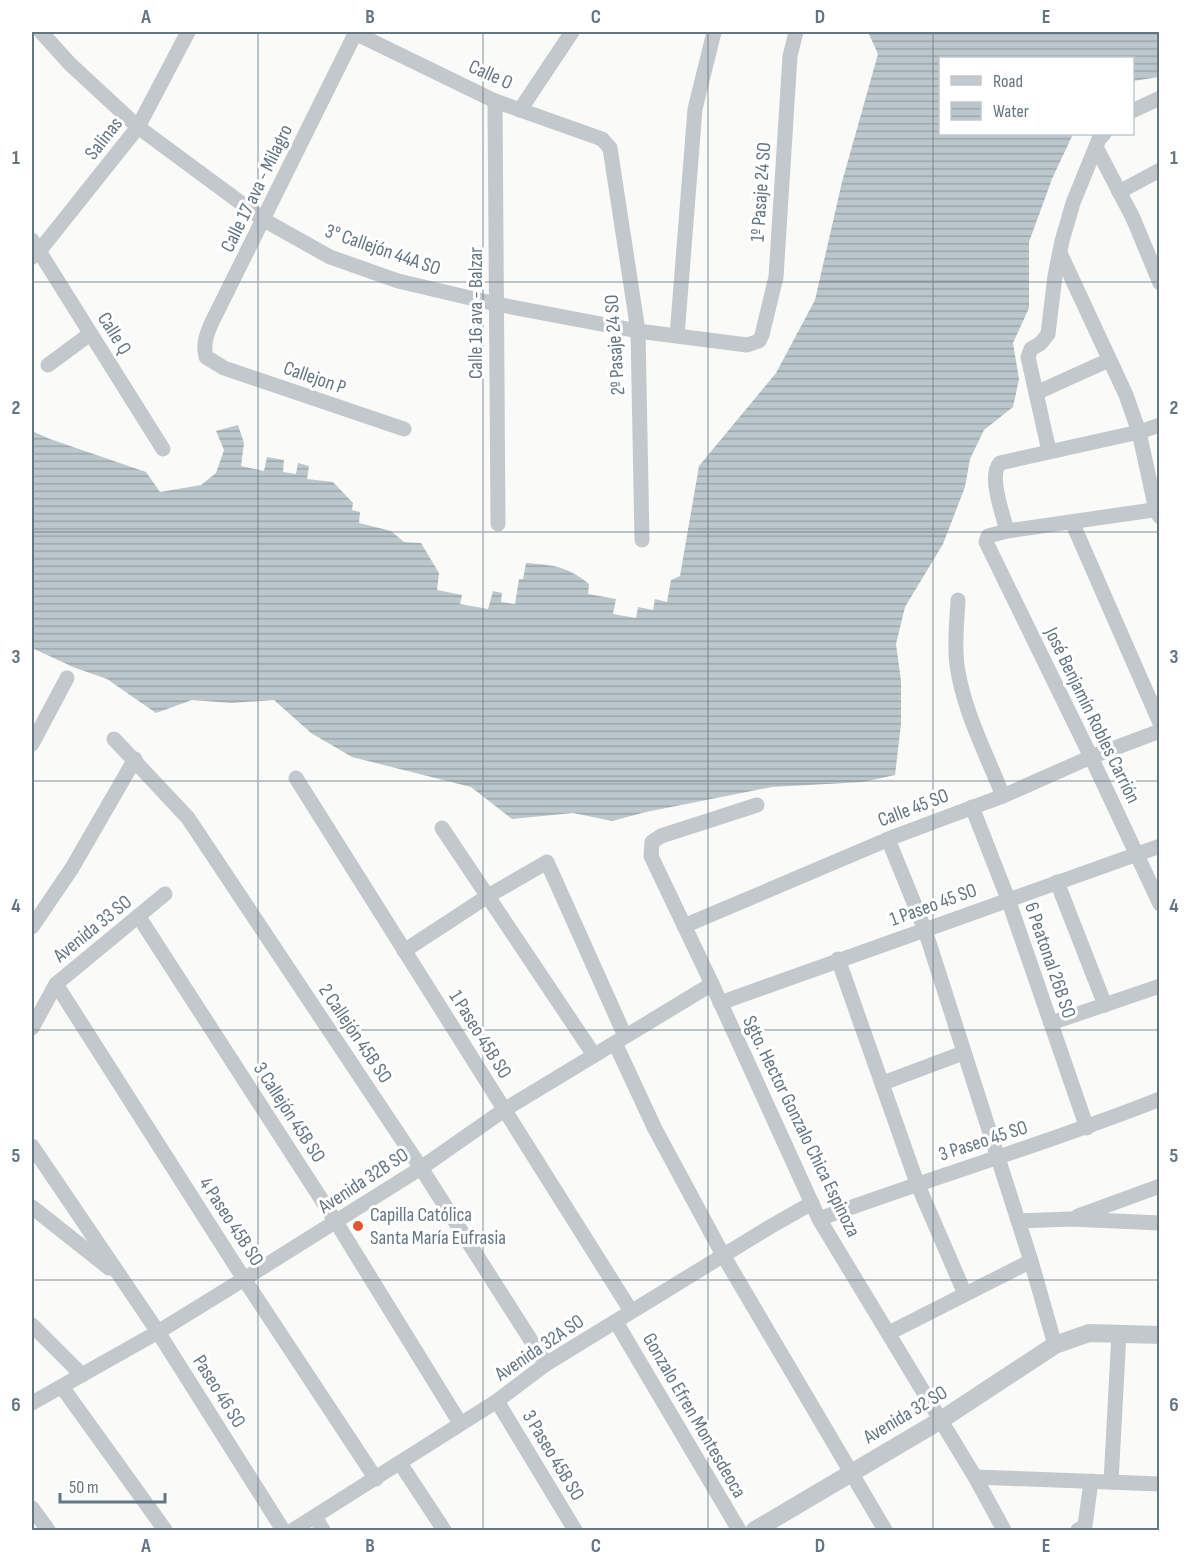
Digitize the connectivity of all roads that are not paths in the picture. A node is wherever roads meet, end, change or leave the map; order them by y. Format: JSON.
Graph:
{"nodes":[{"id":1,"x":41,"y":32,"type":"edge"},
{"id":2,"x":188,"y":32,"type":"edge"},
{"id":3,"x":356,"y":32,"type":"edge"},
{"id":4,"x":572,"y":32,"type":"edge"},
{"id":5,"x":714,"y":32,"type":"edge"},
{"id":6,"x":796,"y":32,"type":"edge"},
{"id":7,"x":1160,"y":98,"type":"edge"},
{"id":8,"x":495,"y":101,"type":"junction"},
{"id":9,"x":520,"y":110,"type":"junction"},
{"id":10,"x":1134,"y":110,"type":"edge"},
{"id":11,"x":138,"y":128,"type":"junction"},
{"id":12,"x":1100,"y":140,"type":"edge"},
{"id":13,"x":610,"y":148,"type":"joint"},
{"id":14,"x":1160,"y":170,"type":"edge"},
{"id":15,"x":1119,"y":192,"type":"junction"},
{"id":16,"x":264,"y":220,"type":"junction"},
{"id":17,"x":34,"y":249,"type":"edge"},
{"id":18,"x":1061,"y":255,"type":"junction"},
{"id":19,"x":1158,"y":276,"type":"edge"},
{"id":20,"x":496,"y":304,"type":"junction"},
{"id":21,"x":638,"y":332,"type":"junction"},
{"id":22,"x":90,"y":334,"type":"junction"},
{"id":23,"x":677,"y":336,"type":"junction"},
{"id":24,"x":747,"y":345,"type":"joint"},
{"id":25,"x":1109,"y":360,"type":"junction"},
{"id":26,"x":213,"y":363,"type":"joint"},
{"id":27,"x":48,"y":365,"type":"dead end"},
{"id":28,"x":1036,"y":393,"type":"junction"},
{"id":29,"x":1160,"y":425,"type":"edge"},
{"id":30,"x":404,"y":429,"type":"dead end"},
{"id":31,"x":1139,"y":432,"type":"junction"},
{"id":32,"x":163,"y":449,"type":"dead end"},
{"id":33,"x":1049,"y":451,"type":"junction"},
{"id":34,"x":1158,"y":512,"type":"edge"},
{"id":35,"x":1072,"y":522,"type":"junction"},
{"id":36,"x":498,"y":524,"type":"dead end"},
{"id":37,"x":1007,"y":531,"type":"junction"},
{"id":38,"x":642,"y":540,"type":"dead end"},
{"id":39,"x":958,"y":600,"type":"dead end"},
{"id":40,"x":68,"y":678,"type":"dead end"},
{"id":41,"x":1160,"y":723,"type":"edge"},
{"id":42,"x":1160,"y":731,"type":"edge"},
{"id":43,"x":114,"y":739,"type":"dead end"},
{"id":44,"x":32,"y":744,"type":"edge"},
{"id":45,"x":1091,"y":757,"type":"junction"},
{"id":46,"x":135,"y":759,"type":"junction"},
{"id":47,"x":296,"y":778,"type":"dead end"},
{"id":48,"x":1003,"y":796,"type":"junction"},
{"id":49,"x":757,"y":805,"type":"dead end"},
{"id":50,"x":972,"y":807,"type":"junction"},
{"id":51,"x":442,"y":828,"type":"dead end"},
{"id":52,"x":888,"y":839,"type":"junction"},
{"id":53,"x":1160,"y":846,"type":"edge"},
{"id":54,"x":1136,"y":855,"type":"junction"},
{"id":55,"x":1057,"y":882,"type":"junction"},
{"id":56,"x":165,"y":894,"type":"dead end"},
{"id":57,"x":488,"y":896,"type":"junction"},
{"id":58,"x":1008,"y":899,"type":"junction"},
{"id":59,"x":1160,"y":904,"type":"edge"},
{"id":60,"x":139,"y":917,"type":"junction"},
{"id":61,"x":684,"y":926,"type":"junction"},
{"id":62,"x":32,"y":927,"type":"edge"},
{"id":63,"x":924,"y":930,"type":"junction"},
{"id":64,"x":404,"y":951,"type":"junction"},
{"id":65,"x":838,"y":959,"type":"junction"},
{"id":66,"x":56,"y":984,"type":"junction"},
{"id":67,"x":712,"y":984,"type":"junction"},
{"id":68,"x":1160,"y":986,"type":"edge"},
{"id":69,"x":720,"y":1003,"type":"junction"},
{"id":70,"x":1105,"y":1005,"type":"junction"},
{"id":71,"x":1051,"y":1023,"type":"junction"},
{"id":72,"x":32,"y":1028,"type":"edge"},
{"id":73,"x":620,"y":1040,"type":"junction"},
{"id":74,"x":963,"y":1053,"type":"junction"},
{"id":75,"x":594,"y":1055,"type":"junction"},
{"id":76,"x":883,"y":1083,"type":"junction"},
{"id":77,"x":1160,"y":1099,"type":"edge"},
{"id":78,"x":504,"y":1110,"type":"junction"},
{"id":79,"x":1087,"y":1128,"type":"junction"},
{"id":80,"x":32,"y":1146,"type":"edge"},
{"id":81,"x":998,"y":1158,"type":"junction"},
{"id":82,"x":421,"y":1168,"type":"junction"},
{"id":83,"x":917,"y":1183,"type":"junction"},
{"id":84,"x":1160,"y":1186,"type":"edge"},
{"id":85,"x":812,"y":1203,"type":"junction"},
{"id":86,"x":32,"y":1207,"type":"edge"},
{"id":87,"x":819,"y":1219,"type":"junction"},
{"id":88,"x":1070,"y":1219,"type":"junction"},
{"id":89,"x":1018,"y":1221,"type":"junction"},
{"id":90,"x":336,"y":1222,"type":"junction"},
{"id":91,"x":1160,"y":1223,"type":"edge"},
{"id":92,"x":723,"y":1255,"type":"junction"},
{"id":93,"x":1031,"y":1261,"type":"junction"},
{"id":94,"x":120,"y":1276,"type":"junction"},
{"id":95,"x":244,"y":1279,"type":"junction"},
{"id":96,"x":965,"y":1294,"type":"junction"},
{"id":97,"x":631,"y":1311,"type":"junction"},
{"id":98,"x":616,"y":1322,"type":"junction"},
{"id":99,"x":32,"y":1325,"type":"edge"},
{"id":100,"x":158,"y":1332,"type":"junction"},
{"id":101,"x":889,"y":1333,"type":"junction"},
{"id":102,"x":1119,"y":1334,"type":"junction"},
{"id":103,"x":1160,"y":1335,"type":"edge"},
{"id":104,"x":1054,"y":1345,"type":"junction"},
{"id":105,"x":546,"y":1364,"type":"junction"},
{"id":106,"x":82,"y":1375,"type":"junction"},
{"id":107,"x":62,"y":1387,"type":"junction"},
{"id":108,"x":497,"y":1401,"type":"junction"},
{"id":109,"x":32,"y":1403,"type":"edge"},
{"id":110,"x":941,"y":1420,"type":"junction"},
{"id":111,"x":460,"y":1424,"type":"junction"},
{"id":112,"x":400,"y":1463,"type":"junction"},
{"id":113,"x":852,"y":1473,"type":"junction"},
{"id":114,"x":975,"y":1477,"type":"junction"},
{"id":115,"x":376,"y":1479,"type":"junction"},
{"id":116,"x":1091,"y":1481,"type":"junction"},
{"id":117,"x":1111,"y":1482,"type":"junction"},
{"id":118,"x":1160,"y":1484,"type":"edge"},
{"id":119,"x":32,"y":1508,"type":"edge"},
{"id":120,"x":315,"y":1517,"type":"junction"},
{"id":121,"x":1088,"y":1529,"type":"edge"},
{"id":122,"x":48,"y":1530,"type":"edge"},
{"id":123,"x":165,"y":1530,"type":"edge"},
{"id":124,"x":283,"y":1530,"type":"edge"},
{"id":125,"x":292,"y":1530,"type":"edge"},
{"id":126,"x":323,"y":1530,"type":"edge"},
{"id":127,"x":444,"y":1530,"type":"edge"},
{"id":128,"x":575,"y":1530,"type":"edge"},
{"id":129,"x":739,"y":1530,"type":"edge"},
{"id":130,"x":755,"y":1530,"type":"edge"},
{"id":131,"x":885,"y":1530,"type":"edge"},
{"id":132,"x":1004,"y":1530,"type":"edge"}],
"edges":[{"from":1,"to":11,"type":"street","name":"3° Callejón 44A SO"},
{"from":2,"to":11,"type":"street","name":"Salinas"},
{"from":3,"to":8,"type":"street","name":"Calle O"},
{"from":3,"to":16,"type":"street","name":"Calle 17 ava - Milagro"},
{"from":4,"to":9,"type":"street"},
{"from":5,"to":23,"type":"street"},
{"from":6,"to":24,"type":"street","name":"1º Pasaje 24 SO"},
{"from":7,"to":10,"type":"street"},
{"from":8,"to":9,"type":"street","name":"Calle O"},
{"from":8,"to":20,"type":"street","name":"Calle 16 ava - Balzar"},
{"from":9,"to":13,"type":"street","name":"Calle O"},
{"from":11,"to":16,"type":"street","name":"3° Callejón 44A SO"},
{"from":11,"to":17,"type":"street","name":"Salinas"},
{"from":12,"to":15,"type":"street"},
{"from":12,"to":18,"type":"street"},
{"from":13,"to":21,"type":"street","name":"2º Pasaje 24 SO"},
{"from":14,"to":15,"type":"street"},
{"from":15,"to":19,"type":"street"},
{"from":16,"to":20,"type":"street","name":"3° Callejón 44A SO"},
{"from":16,"to":26,"type":"street","name":"Calle 17 ava - Milagro"},
{"from":17,"to":22,"type":"street","name":"Calle Q"},
{"from":18,"to":25,"type":"street"},
{"from":18,"to":28,"type":"street"},
{"from":20,"to":21,"type":"street","name":"3° Callejón 44A SO"},
{"from":20,"to":36,"type":"street","name":"Calle 16 ava - Balzar"},
{"from":21,"to":23,"type":"street","name":"3° Callejón 44A SO"},
{"from":21,"to":38,"type":"street","name":"2º Pasaje 24 SO"},
{"from":22,"to":27,"type":"street"},
{"from":22,"to":32,"type":"street","name":"Calle Q"},
{"from":23,"to":24,"type":"street","name":"3° Callejón 44A SO"},
{"from":25,"to":28,"type":"street"},
{"from":25,"to":31,"type":"street"},
{"from":26,"to":30,"type":"street","name":"Callejon P"},
{"from":28,"to":33,"type":"street"},
{"from":29,"to":31,"type":"street"},
{"from":31,"to":33,"type":"street"},
{"from":31,"to":34,"type":"street"},
{"from":33,"to":37,"type":"street"},
{"from":34,"to":35,"type":"street"},
{"from":35,"to":37,"type":"street"},
{"from":35,"to":41,"type":"street"},
{"from":37,"to":45,"type":"street","name":"José Benjamín Robles Carrión"},
{"from":39,"to":48,"type":"street"},
{"from":40,"to":44,"type":"street"},
{"from":42,"to":45,"type":"street","name":"Calle 45 SO"},
{"from":43,"to":46,"type":"street","name":"2 Callejón 45B SO"},
{"from":45,"to":48,"type":"street","name":"Calle 45 SO"},
{"from":45,"to":54,"type":"street","name":"José Benjamín Robles Carrión"},
{"from":46,"to":62,"type":"street"},
{"from":46,"to":82,"type":"street","name":"2 Callejón 45B SO"},
{"from":47,"to":64,"type":"street","name":"1 Paseo 45B SO"},
{"from":48,"to":50,"type":"street","name":"Calle 45 SO"},
{"from":49,"to":61,"type":"street","name":"Sgto. Hector Gonzalo Chica Espinoza"},
{"from":50,"to":52,"type":"street","name":"Calle 45 SO"},
{"from":50,"to":58,"type":"street","name":"6 Peatonal 26B SO"},
{"from":51,"to":57,"type":"street"},
{"from":52,"to":61,"type":"street","name":"Calle 45 SO"},
{"from":52,"to":63,"type":"street"},
{"from":53,"to":54,"type":"street","name":"1 Paseo 45 SO"},
{"from":54,"to":55,"type":"street","name":"1 Paseo 45 SO"},
{"from":54,"to":59,"type":"street","name":"José Benjamín Robles Carrión"},
{"from":55,"to":58,"type":"street","name":"1 Paseo 45 SO"},
{"from":55,"to":70,"type":"street"},
{"from":56,"to":60,"type":"street","name":"Avenida 33 SO"},
{"from":57,"to":64,"type":"street"},
{"from":57,"to":73,"type":"street"},
{"from":57,"to":75,"type":"street"},
{"from":58,"to":63,"type":"street","name":"1 Paseo 45 SO"},
{"from":58,"to":71,"type":"street","name":"6 Peatonal 26B SO"},
{"from":60,"to":66,"type":"street","name":"Avenida 33 SO"},
{"from":60,"to":90,"type":"street","name":"3 Callejón 45B SO"},
{"from":61,"to":67,"type":"street","name":"Sgto. Hector Gonzalo Chica Espinoza"},
{"from":63,"to":65,"type":"street","name":"1 Paseo 45 SO"},
{"from":63,"to":74,"type":"street"},
{"from":64,"to":78,"type":"street","name":"1 Paseo 45B SO"},
{"from":65,"to":69,"type":"street","name":"1 Paseo 45 SO"},
{"from":65,"to":76,"type":"street"},
{"from":66,"to":72,"type":"street","name":"Avenida 33 SO"},
{"from":66,"to":95,"type":"street","name":"4 Paseo 45B SO"},
{"from":67,"to":69,"type":"street","name":"Sgto. Hector Gonzalo Chica Espinoza"},
{"from":67,"to":73,"type":"street","name":"Avenida 32B SO"},
{"from":68,"to":70,"type":"street"},
{"from":69,"to":85,"type":"street","name":"Sgto. Hector Gonzalo Chica Espinoza"},
{"from":70,"to":71,"type":"street"},
{"from":71,"to":79,"type":"street","name":"6 Peatonal 26B SO"},
{"from":73,"to":75,"type":"street","name":"Avenida 32B SO"},
{"from":73,"to":92,"type":"street"},
{"from":74,"to":76,"type":"street"},
{"from":74,"to":81,"type":"street"},
{"from":75,"to":78,"type":"street","name":"Avenida 32B SO"},
{"from":76,"to":83,"type":"street"},
{"from":77,"to":79,"type":"street","name":"3 Paseo 45 SO"},
{"from":78,"to":82,"type":"street","name":"Avenida 32B SO"},
{"from":78,"to":97,"type":"street","name":"1 Paseo 45B SO"},
{"from":79,"to":81,"type":"street","name":"3 Paseo 45 SO"},
{"from":80,"to":94,"type":"street","name":"Paseo 46 SO"},
{"from":81,"to":83,"type":"street","name":"3 Paseo 45 SO"},
{"from":81,"to":89,"type":"street"},
{"from":82,"to":90,"type":"street","name":"Avenida 32B SO"},
{"from":82,"to":105,"type":"street","name":"2 Callejón 45B SO"},
{"from":83,"to":87,"type":"street","name":"3 Paseo 45 SO"},
{"from":83,"to":96,"type":"street"},
{"from":84,"to":88,"type":"street"},
{"from":85,"to":87,"type":"street","name":"Sgto. Hector Gonzalo Chica Espinoza"},
{"from":85,"to":92,"type":"street","name":"Avenida 32A SO"},
{"from":86,"to":94,"type":"street","name":"Paseo 46 SO"},
{"from":87,"to":101,"type":"street","name":"Sgto. Hector Gonzalo Chica Espinoza"},
{"from":88,"to":89,"type":"street"},
{"from":88,"to":91,"type":"street"},
{"from":89,"to":93,"type":"street"},
{"from":90,"to":95,"type":"street","name":"Avenida 32B SO"},
{"from":90,"to":111,"type":"street","name":"3 Callejón 45B SO"},
{"from":92,"to":97,"type":"street","name":"Avenida 32A SO"},
{"from":92,"to":113,"type":"street"},
{"from":93,"to":96,"type":"street"},
{"from":93,"to":104,"type":"street"},
{"from":94,"to":100,"type":"street","name":"Paseo 46 SO"},
{"from":95,"to":100,"type":"street","name":"Avenida 32B SO"},
{"from":95,"to":115,"type":"street","name":"4 Paseo 45B SO"},
{"from":96,"to":101,"type":"street"},
{"from":97,"to":98,"type":"street","name":"Avenida 32A SO"},
{"from":98,"to":105,"type":"street","name":"Avenida 32A SO"},
{"from":98,"to":129,"type":"street","name":"Gonzalo Efren Montesdeoca"},
{"from":99,"to":106,"type":"street"},
{"from":100,"to":106,"type":"street","name":"Avenida 32B SO"},
{"from":100,"to":124,"type":"street","name":"Paseo 46 SO"},
{"from":101,"to":110,"type":"street","name":"Sgto. Hector Gonzalo Chica Espinoza"},
{"from":102,"to":103,"type":"street","name":"Avenida 32 SO"},
{"from":102,"to":104,"type":"street","name":"Avenida 32 SO"},
{"from":102,"to":117,"type":"street"},
{"from":104,"to":110,"type":"street","name":"Avenida 32 SO"},
{"from":105,"to":108,"type":"street","name":"Avenida 32A SO"},
{"from":106,"to":107,"type":"street","name":"Avenida 32B SO"},
{"from":107,"to":109,"type":"street","name":"Avenida 32B SO"},
{"from":107,"to":123,"type":"street"},
{"from":108,"to":111,"type":"street","name":"Avenida 32A SO"},
{"from":108,"to":128,"type":"street","name":"3 Paseo 45B SO"},
{"from":110,"to":113,"type":"street","name":"Avenida 32 SO"},
{"from":110,"to":114,"type":"street","name":"Sgto. Hector Gonzalo Chica Espinoza"},
{"from":111,"to":112,"type":"street","name":"Avenida 32A SO"},
{"from":112,"to":115,"type":"street","name":"Avenida 32A SO"},
{"from":112,"to":127,"type":"street"},
{"from":113,"to":130,"type":"street","name":"Avenida 32 SO"},
{"from":113,"to":131,"type":"street"},
{"from":114,"to":116,"type":"street"},
{"from":114,"to":132,"type":"street","name":"Sgto. Hector Gonzalo Chica Espinoza"},
{"from":115,"to":120,"type":"street","name":"Avenida 32A SO"},
{"from":116,"to":117,"type":"street"},
{"from":116,"to":121,"type":"street"},
{"from":117,"to":118,"type":"street"},
{"from":119,"to":122,"type":"street"},
{"from":120,"to":125,"type":"street","name":"Avenida 32A SO"},
{"from":120,"to":126,"type":"street"}]}
